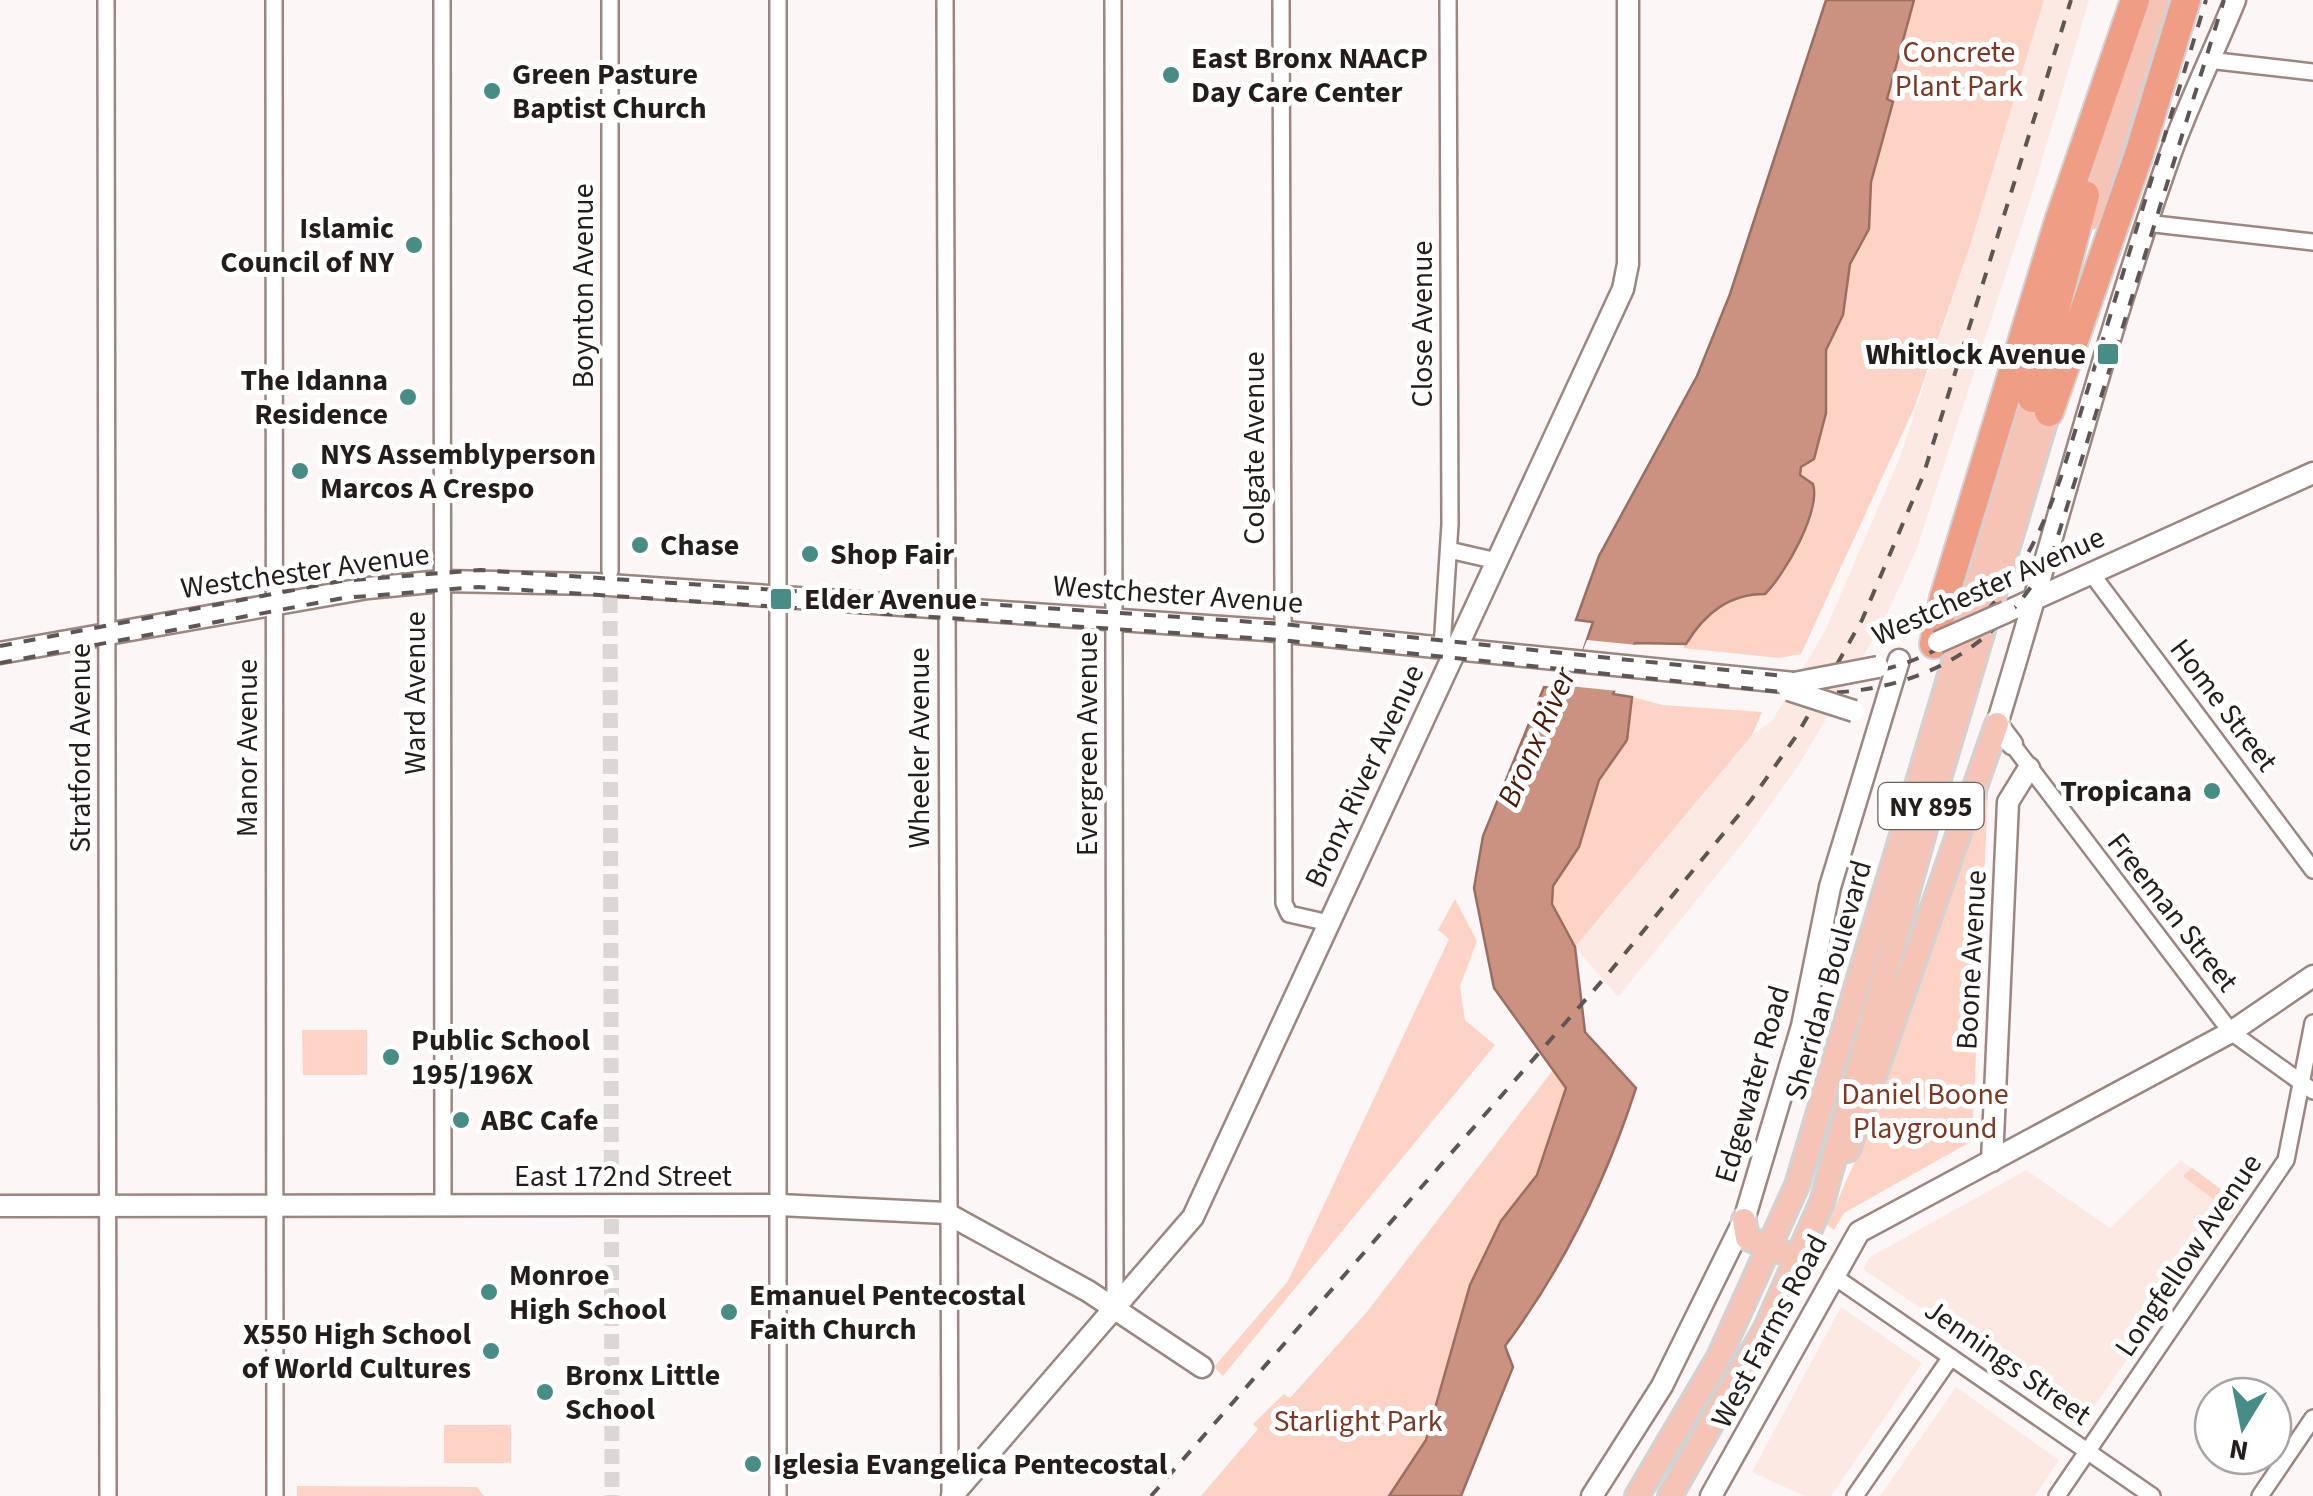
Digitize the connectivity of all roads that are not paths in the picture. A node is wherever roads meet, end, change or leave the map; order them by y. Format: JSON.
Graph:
{"nodes":[{"id":1,"x":106,"y":0,"type":"edge"},
{"id":2,"x":274,"y":0,"type":"edge"},
{"id":3,"x":442,"y":0,"type":"edge"},
{"id":4,"x":610,"y":0,"type":"edge"},
{"id":5,"x":778,"y":0,"type":"edge"},
{"id":6,"x":945,"y":0,"type":"edge"},
{"id":7,"x":1113,"y":0,"type":"edge"},
{"id":8,"x":1281,"y":0,"type":"edge"},
{"id":9,"x":1448,"y":0,"type":"edge"},
{"id":10,"x":1628,"y":0,"type":"edge"},
{"id":11,"x":2136,"y":0,"type":"edge"},
{"id":12,"x":2156,"y":0,"type":"edge"},
{"id":13,"x":2171,"y":0,"type":"edge"},
{"id":14,"x":2186,"y":0,"type":"edge"},
{"id":15,"x":2235,"y":0,"type":"edge"},
{"id":16,"x":2208,"y":60,"type":"junction"},
{"id":17,"x":2313,"y":72,"type":"edge"},
{"id":18,"x":2146,"y":223,"type":"junction"},
{"id":19,"x":2313,"y":242,"type":"edge"},
{"id":20,"x":2041,"y":405,"type":"junction"},
{"id":21,"x":2313,"y":473,"type":"edge"},
{"id":22,"x":1449,"y":550,"type":"junction"},
{"id":23,"x":1497,"y":561,"type":"junction"},
{"id":24,"x":610,"y":572,"type":"tunnel mouth"},
{"id":25,"x":2091,"y":574,"type":"junction"},
{"id":26,"x":442,"y":581,"type":"junction"},
{"id":27,"x":778,"y":596,"type":"junction"},
{"id":28,"x":275,"y":600,"type":"junction"},
{"id":29,"x":2033,"y":600,"type":"junction"},
{"id":30,"x":946,"y":608,"type":"junction"},
{"id":31,"x":1114,"y":618,"type":"junction"},
{"id":32,"x":1282,"y":631,"type":"junction"},
{"id":33,"x":107,"y":632,"type":"junction"},
{"id":34,"x":1936,"y":643,"type":"junction"},
{"id":35,"x":1449,"y":649,"type":"junction"},
{"id":36,"x":0,"y":652,"type":"edge"},
{"id":37,"x":1899,"y":660,"type":"junction"},
{"id":38,"x":1784,"y":686,"type":"junction"},
{"id":39,"x":1879,"y":716,"type":"junction"},
{"id":40,"x":1997,"y":724,"type":"junction"},
{"id":41,"x":2012,"y":744,"type":"joint"},
{"id":42,"x":2029,"y":768,"type":"junction"},
{"id":43,"x":2313,"y":870,"type":"edge"},
{"id":44,"x":1329,"y":923,"type":"junction"},
{"id":45,"x":2313,"y":976,"type":"edge"},
{"id":46,"x":2313,"y":1023,"type":"edge"},
{"id":47,"x":2232,"y":1032,"type":"junction"},
{"id":48,"x":2308,"y":1087,"type":"edge"},
{"id":49,"x":1992,"y":1161,"type":"junction"},
{"id":50,"x":1822,"y":1202,"type":"junction"},
{"id":51,"x":0,"y":1206,"type":"edge"},
{"id":52,"x":107,"y":1206,"type":"junction"},
{"id":53,"x":275,"y":1206,"type":"junction"},
{"id":54,"x":444,"y":1206,"type":"junction"},
{"id":55,"x":778,"y":1206,"type":"junction"},
{"id":56,"x":946,"y":1212,"type":"junction"},
{"id":57,"x":1744,"y":1220,"type":"junction"},
{"id":58,"x":1772,"y":1248,"type":"junction"},
{"id":59,"x":1798,"y":1258,"type":"junction"},
{"id":60,"x":1832,"y":1275,"type":"junction"},
{"id":61,"x":1115,"y":1308,"type":"junction"},
{"id":62,"x":1951,"y":1357,"type":"junction"},
{"id":63,"x":1202,"y":1367,"type":"dead end"},
{"id":64,"x":2313,"y":1418,"type":"edge"},
{"id":65,"x":2088,"y":1451,"type":"junction"},
{"id":66,"x":108,"y":1496,"type":"edge"},
{"id":67,"x":275,"y":1496,"type":"edge"},
{"id":68,"x":778,"y":1496,"type":"edge"},
{"id":69,"x":951,"y":1496,"type":"edge"},
{"id":70,"x":1592,"y":1496,"type":"edge"},
{"id":71,"x":1636,"y":1496,"type":"edge"},
{"id":72,"x":1670,"y":1496,"type":"edge"},
{"id":73,"x":1711,"y":1496,"type":"edge"},
{"id":74,"x":1855,"y":1496,"type":"edge"},
{"id":75,"x":2057,"y":1496,"type":"edge"},
{"id":76,"x":2152,"y":1496,"type":"edge"},
{"id":77,"x":2260,"y":1496,"type":"edge"}],
"edges":[{"from":1,"to":33,"type":"street","name":"Stratford Avenue"},
{"from":2,"to":28,"type":"street","name":"Manor Avenue"},
{"from":3,"to":26,"type":"street","name":"Ward Avenue"},
{"from":4,"to":24,"type":"street","name":"Boynton Avenue"},
{"from":5,"to":27,"type":"street"},
{"from":6,"to":30,"type":"street","name":"Wheeler Avenue"},
{"from":7,"to":31,"type":"street","name":"Evergreen Avenue"},
{"from":8,"to":32,"type":"street","name":"Colgate Avenue"},
{"from":9,"to":22,"type":"street","name":"Close Avenue"},
{"from":10,"to":23,"type":"main road","name":"Bronx River Avenue"},
{"from":11,"to":20,"type":"highway","number":"NY 895"},
{"from":11,"to":34,"type":"highway"},
{"from":12,"to":20,"type":"main road"},
{"from":13,"to":20,"type":"main road"},
{"from":14,"to":20,"type":"highway","number":"NY 895"},
{"from":15,"to":16,"type":"main road"},
{"from":16,"to":17,"type":"street"},
{"from":16,"to":18,"type":"main road"},
{"from":18,"to":19,"type":"street"},
{"from":18,"to":29,"type":"main road"},
{"from":20,"to":50,"type":"main road","name":"Sheridan Boulevard","number":"NY 895"},
{"from":20,"to":58,"type":"main road","name":"Sheridan Boulevard","number":"NY 895"},
{"from":21,"to":25,"type":"main road","name":"Westchester Avenue"},
{"from":22,"to":23,"type":"street"},
{"from":22,"to":35,"type":"street","name":"Close Avenue"},
{"from":23,"to":35,"type":"main road","name":"Bronx River Avenue"},
{"from":25,"to":29,"type":"main road","name":"Westchester Avenue"},
{"from":25,"to":43,"type":"street","name":"Home Street"},
{"from":26,"to":27,"type":"main road","name":"Westchester Avenue"},
{"from":26,"to":28,"type":"main road","name":"Westchester Avenue"},
{"from":26,"to":54,"type":"street","name":"Ward Avenue"},
{"from":27,"to":30,"type":"main road","name":"Westchester Avenue"},
{"from":27,"to":55,"type":"street"},
{"from":28,"to":33,"type":"main road","name":"Westchester Avenue"},
{"from":28,"to":53,"type":"street","name":"Manor Avenue"},
{"from":29,"to":34,"type":"main road","name":"Westchester Avenue","bridge":true},
{"from":29,"to":40,"type":"main road"},
{"from":30,"to":31,"type":"main road","name":"Westchester Avenue"},
{"from":30,"to":56,"type":"street","name":"Wheeler Avenue"},
{"from":31,"to":32,"type":"main road","name":"Westchester Avenue"},
{"from":31,"to":61,"type":"street","name":"Evergreen Avenue"},
{"from":32,"to":35,"type":"main road","name":"Westchester Avenue"},
{"from":32,"to":44,"type":"street","name":"Colgate Avenue"},
{"from":33,"to":36,"type":"main road","name":"Westchester Avenue"},
{"from":33,"to":52,"type":"street","name":"Stratford Avenue"},
{"from":34,"to":37,"type":"main road","name":"Westchester Avenue"},
{"from":35,"to":38,"type":"main road","name":"Westchester Avenue"},
{"from":35,"to":44,"type":"main road","name":"Bronx River Avenue"},
{"from":37,"to":38,"type":"main road","name":"Westchester Avenue","bridge":true},
{"from":37,"to":39,"type":"main road","name":"Edgewater Road"},
{"from":38,"to":39,"type":"main road","bridge":true},
{"from":39,"to":57,"type":"main road","name":"Edgewater Road"},
{"from":40,"to":41,"type":"main road"},
{"from":40,"to":50,"type":"main road"},
{"from":41,"to":42,"type":"street","name":"Freeman Street"},
{"from":42,"to":47,"type":"street","name":"Freeman Street"},
{"from":42,"to":49,"type":"main road","name":"Boone Avenue"},
{"from":44,"to":61,"type":"main road","name":"Bronx River Avenue"},
{"from":45,"to":47,"type":"main road","name":"West Farms Road"},
{"from":46,"to":48,"type":"street","name":"Longfellow Avenue"},
{"from":47,"to":48,"type":"street","name":"Freeman Street"},
{"from":47,"to":49,"type":"main road","name":"West Farms Road"},
{"from":48,"to":65,"type":"street","name":"Longfellow Avenue"},
{"from":49,"to":60,"type":"main road","name":"West Farms Road"},
{"from":50,"to":59,"type":"main road","name":"Sheridan Boulevard","number":"NY 895"},
{"from":51,"to":52,"type":"main road","name":"East 172nd Street"},
{"from":52,"to":53,"type":"main road","name":"East 172nd Street"},
{"from":52,"to":66,"type":"street","name":"Stratford Avenue"},
{"from":53,"to":54,"type":"main road","name":"East 172nd Street"},
{"from":53,"to":67,"type":"street","name":"Manor Avenue"},
{"from":54,"to":55,"type":"main road","name":"East 172nd Street"},
{"from":55,"to":56,"type":"main road","name":"East 172nd Street"},
{"from":55,"to":68,"type":"street"},
{"from":56,"to":61,"type":"main road","name":"East 172nd Street"},
{"from":56,"to":69,"type":"street","name":"Wheeler Avenue"},
{"from":57,"to":58,"type":"main road"},
{"from":57,"to":70,"type":"main road","name":"Edgewater Road"},
{"from":58,"to":59,"type":"main road"},
{"from":58,"to":71,"type":"main road","name":"Sheridan Boulevard","number":"NY 895"},
{"from":59,"to":72,"type":"main road","name":"Sheridan Boulevard","number":"NY 895"},
{"from":60,"to":62,"type":"street","name":"Jennings Street"},
{"from":60,"to":73,"type":"main road","name":"West Farms Road"},
{"from":61,"to":63,"type":"main road","name":"East 172nd Street"},
{"from":61,"to":69,"type":"main road","name":"Bronx River Avenue"},
{"from":62,"to":65,"type":"street","name":"Jennings Street"},
{"from":62,"to":74,"type":"street"},
{"from":64,"to":77,"type":"street"},
{"from":65,"to":75,"type":"street","name":"Longfellow Avenue"},
{"from":65,"to":76,"type":"street","name":"Jennings Street"}]}
